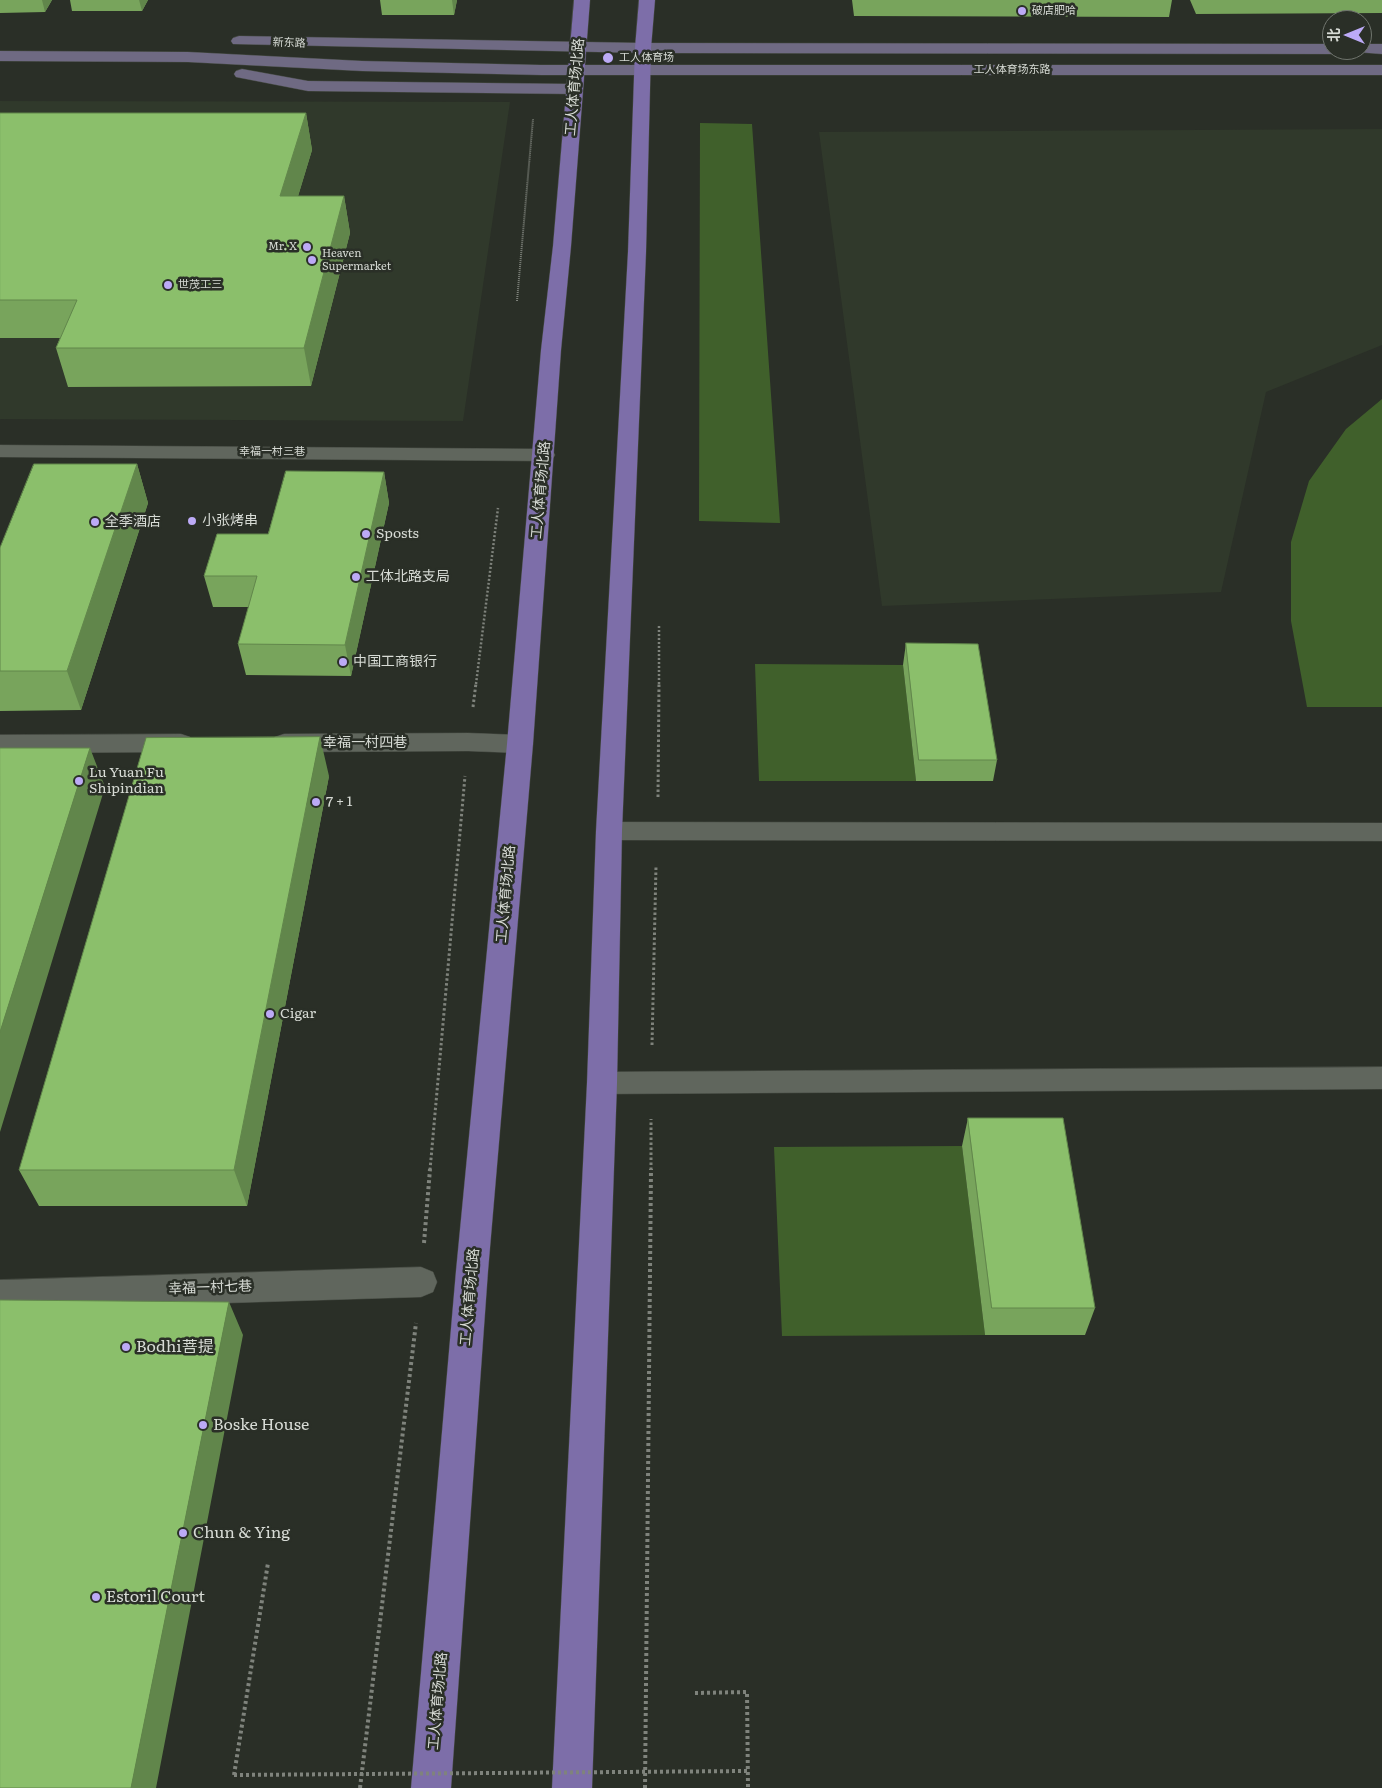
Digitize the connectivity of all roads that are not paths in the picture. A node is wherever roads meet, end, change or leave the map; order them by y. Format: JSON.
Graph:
{"nodes":[{"id":1,"x":582,"y":0,"type":"edge"},
{"id":2,"x":647,"y":0,"type":"edge"},
{"id":3,"x":221,"y":41,"type":"dead end"},
{"id":4,"x":578,"y":47,"type":"junction"},
{"id":5,"x":1322,"y":48,"type":"edge"},
{"id":6,"x":0,"y":56,"type":"edge"},
{"id":7,"x":188,"y":57,"type":"junction"},
{"id":8,"x":642,"y":59,"type":"junction"},
{"id":9,"x":1382,"y":70,"type":"edge"},
{"id":10,"x":575,"y":79,"type":"junction"},
{"id":11,"x":0,"y":450,"type":"edge"},
{"id":12,"x":544,"y":455,"type":"junction"},
{"id":13,"x":206,"y":743,"type":"edge"},
{"id":14,"x":264,"y":743,"type":"edge"},
{"id":15,"x":0,"y":744,"type":"edge"},
{"id":16,"x":520,"y":744,"type":"junction"},
{"id":17,"x":609,"y":831,"type":"junction"},
{"id":18,"x":1382,"y":832,"type":"edge"},
{"id":19,"x":1382,"y":1078,"type":"edge"},
{"id":20,"x":602,"y":1083,"type":"junction"},
{"id":21,"x":420,"y":1282,"type":"road end"},
{"id":22,"x":0,"y":1294,"type":"edge"},
{"id":23,"x":431,"y":1788,"type":"edge"},
{"id":24,"x":572,"y":1788,"type":"edge"}],
"edges":[{"from":1,"to":4,"type":"main road","name":"工人体育场北路"},
{"from":2,"to":8,"type":"main road"},
{"from":3,"to":4,"type":"main road","name":"新东路"},
{"from":4,"to":8,"type":"main road","name":"新东路"},
{"from":4,"to":10,"type":"main road","name":"工人体育场北路"},
{"from":5,"to":8,"type":"main road","name":"工人体育场东路"},
{"from":6,"to":7,"type":"main road","name":"新东路"},
{"from":7,"to":10,"type":"main road","name":"新东路"},
{"from":7,"to":10,"type":"main road","name":"新东路"},
{"from":8,"to":9,"type":"main road","name":"工人体育场东路"},
{"from":8,"to":10,"type":"main road"},
{"from":8,"to":17,"type":"main road"},
{"from":10,"to":12,"type":"main road","name":"工人体育场北路"},
{"from":11,"to":12,"type":"street","name":"幸福一村三巷"},
{"from":12,"to":16,"type":"main road","name":"工人体育场北路"},
{"from":13,"to":15,"type":"street"},
{"from":14,"to":16,"type":"street","name":"幸福一村四巷"},
{"from":16,"to":23,"type":"main road","name":"工人体育场北路"},
{"from":17,"to":18,"type":"lane"},
{"from":17,"to":20,"type":"main road"},
{"from":19,"to":20,"type":"lane"},
{"from":20,"to":24,"type":"main road"},
{"from":21,"to":22,"type":"street","name":"幸福一村七巷"}]}
